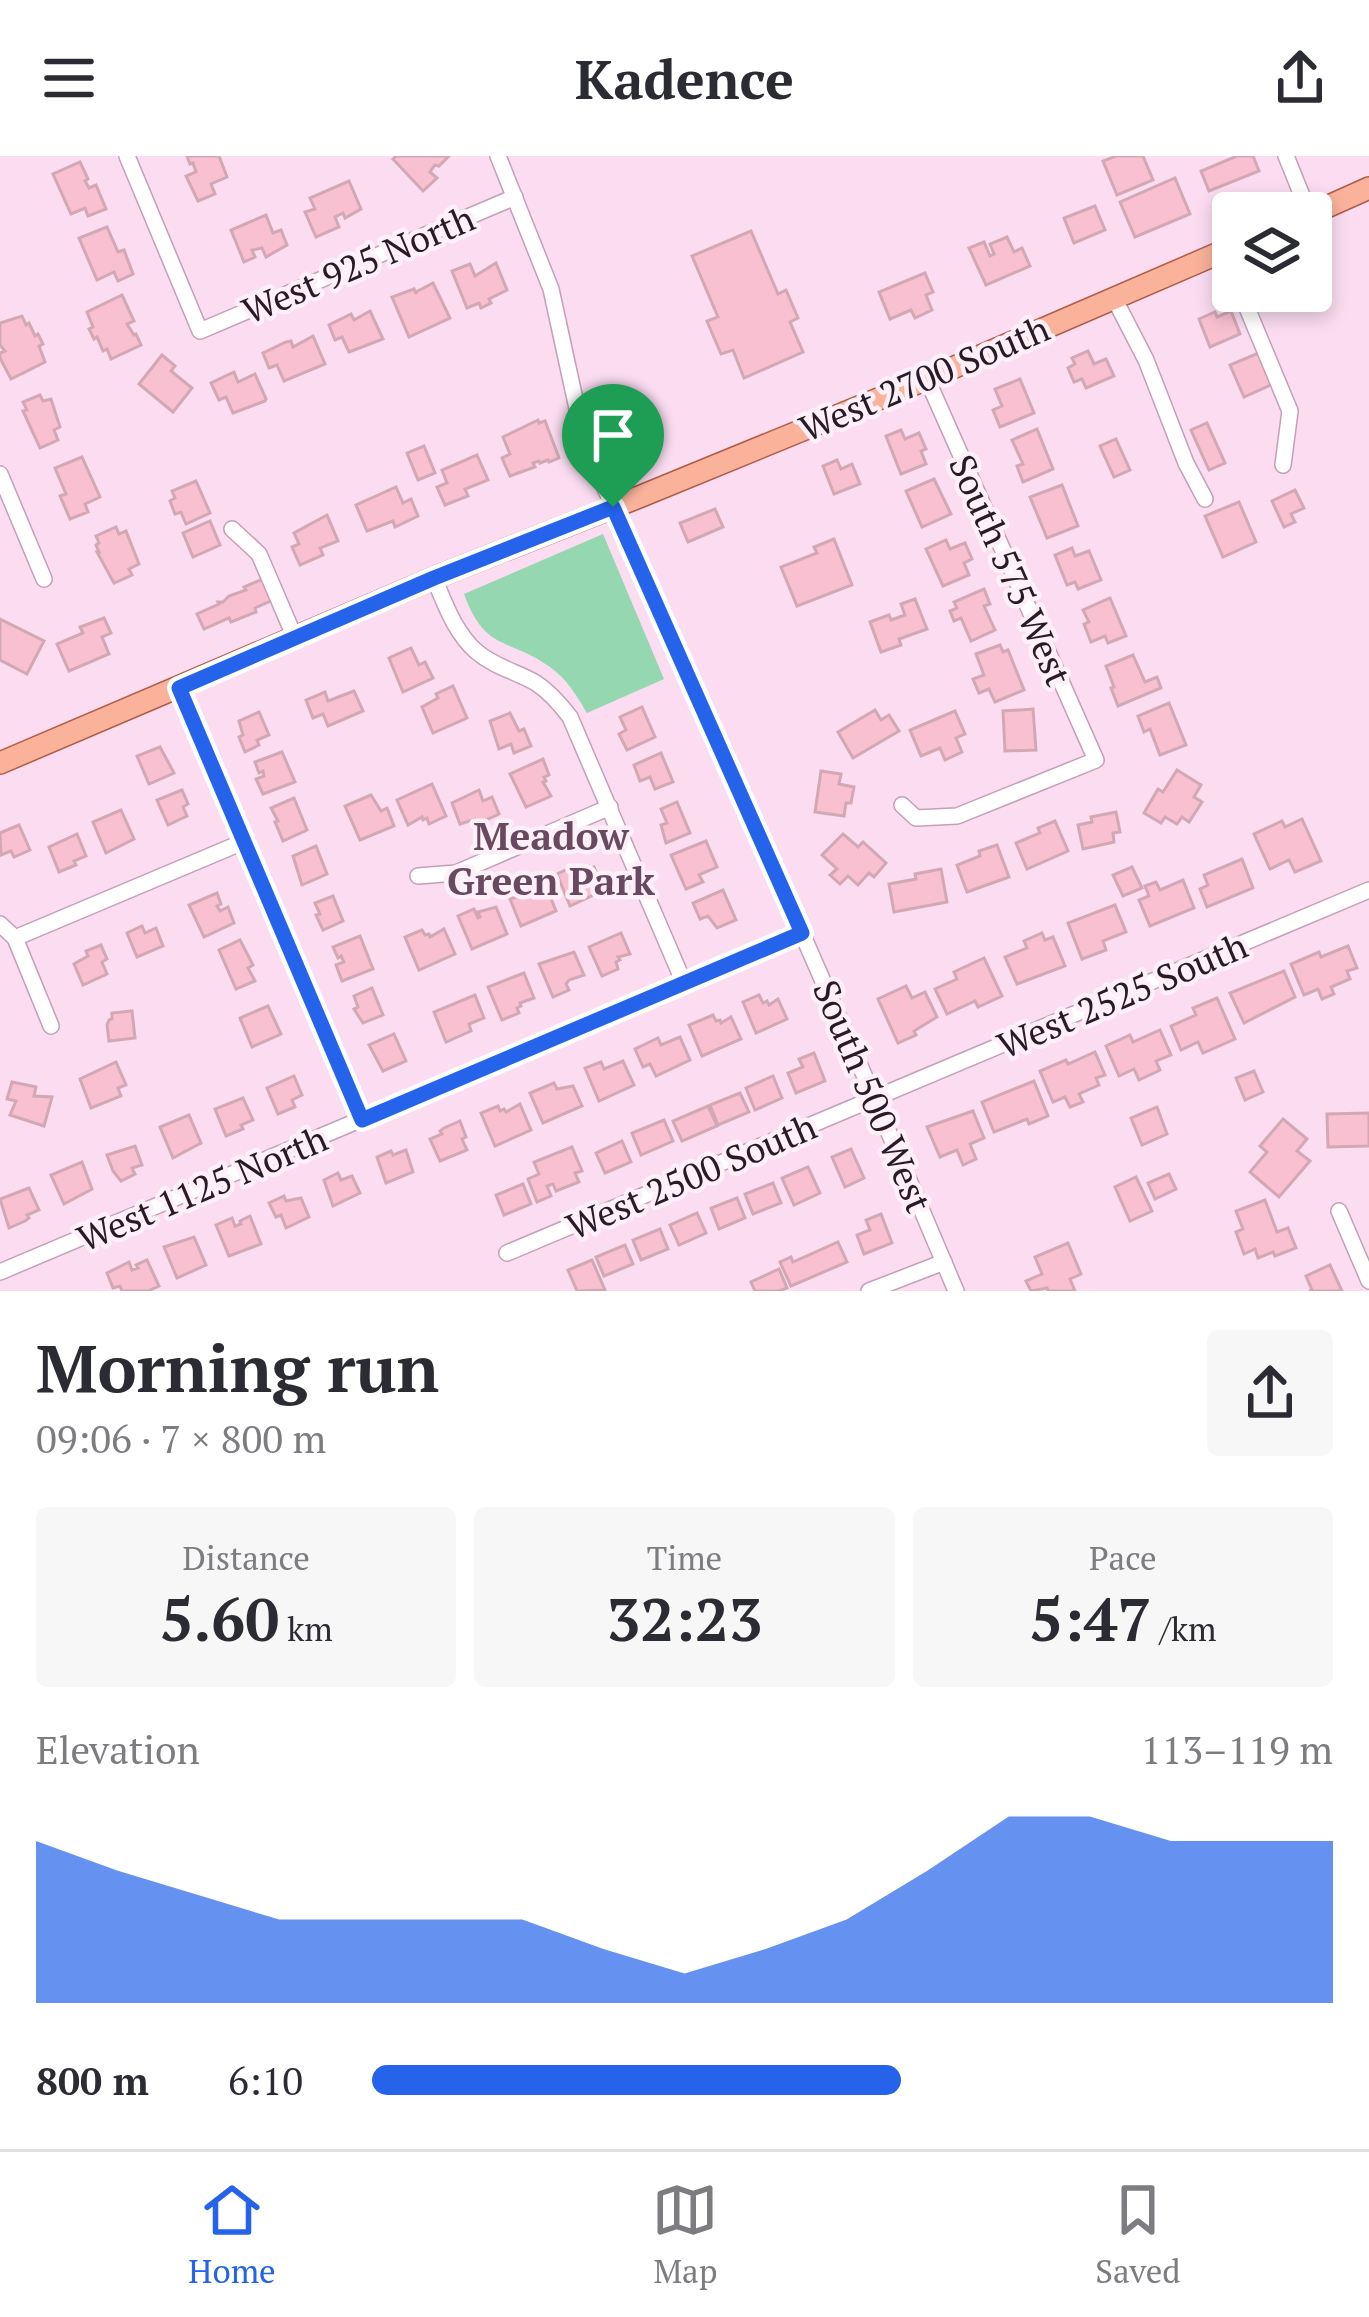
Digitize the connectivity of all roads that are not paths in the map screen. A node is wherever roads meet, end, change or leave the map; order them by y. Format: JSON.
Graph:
{"nodes":[{"id":1,"x":127,"y":156,"type":"edge"},
{"id":2,"x":499,"y":156,"type":"edge"},
{"id":3,"x":1286,"y":156,"type":"edge"},
{"id":4,"x":1369,"y":188,"type":"edge"},
{"id":5,"x":1301,"y":192,"type":"edge"},
{"id":6,"x":515,"y":197,"type":"junction"},
{"id":7,"x":1332,"y":204,"type":"edge"},
{"id":8,"x":1212,"y":257,"type":"edge"},
{"id":9,"x":1114,"y":298,"type":"junction"},
{"id":10,"x":1249,"y":312,"type":"edge"},
{"id":11,"x":927,"y":379,"type":"junction"},
{"id":12,"x":1283,"y":465,"type":"dead end"},
{"id":13,"x":0,"y":474,"type":"edge"},
{"id":14,"x":1205,"y":499,"type":"dead end"},
{"id":15,"x":613,"y":507,"type":"junction"},
{"id":16,"x":232,"y":529,"type":"dead end"},
{"id":17,"x":434,"y":578,"type":"junction"},
{"id":18,"x":44,"y":579,"type":"dead end"},
{"id":19,"x":295,"y":638,"type":"junction"},
{"id":20,"x":179,"y":688,"type":"junction"},
{"id":21,"x":0,"y":763,"type":"edge"},
{"id":22,"x":902,"y":805,"type":"dead end"},
{"id":23,"x":610,"y":807,"type":"junction"},
{"id":24,"x":243,"y":842,"type":"junction"},
{"id":25,"x":418,"y":876,"type":"dead end"},
{"id":26,"x":1369,"y":890,"type":"edge"},
{"id":27,"x":0,"y":924,"type":"edge"},
{"id":28,"x":802,"y":933,"type":"junction"},
{"id":29,"x":14,"y":938,"type":"junction"},
{"id":30,"x":684,"y":982,"type":"junction"},
{"id":31,"x":51,"y":1026,"type":"dead end"},
{"id":32,"x":875,"y":1100,"type":"junction"},
{"id":33,"x":362,"y":1120,"type":"junction"},
{"id":34,"x":1339,"y":1211,"type":"dead end"},
{"id":35,"x":507,"y":1253,"type":"dead end"},
{"id":36,"x":944,"y":1262,"type":"junction"},
{"id":37,"x":0,"y":1272,"type":"edge"},
{"id":38,"x":1369,"y":1280,"type":"edge"},
{"id":39,"x":869,"y":1291,"type":"edge"},
{"id":40,"x":956,"y":1291,"type":"edge"}],
"edges":[{"from":1,"to":6,"type":"street","name":"West 925 North"},
{"from":2,"to":6,"type":"street","name":"South 500 West"},
{"from":3,"to":5,"type":"street"},
{"from":4,"to":7,"type":"main road"},
{"from":6,"to":15,"type":"street","name":"South 500 West"},
{"from":8,"to":9,"type":"main road","name":"West 2700 South"},
{"from":9,"to":11,"type":"main road","name":"West 2700 South"},
{"from":9,"to":14,"type":"street"},
{"from":10,"to":12,"type":"street"},
{"from":11,"to":15,"type":"main road","name":"West 2700 South"},
{"from":11,"to":22,"type":"street","name":"South 575 West"},
{"from":13,"to":18,"type":"street"},
{"from":15,"to":17,"type":"main road","name":"West 2700 South"},
{"from":15,"to":28,"type":"street","name":"South 500 West"},
{"from":16,"to":19,"type":"street"},
{"from":17,"to":19,"type":"main road","name":"West 2700 South"},
{"from":17,"to":23,"type":"street"},
{"from":19,"to":20,"type":"main road","name":"West 2700 South"},
{"from":20,"to":21,"type":"main road","name":"West 2700 South"},
{"from":20,"to":24,"type":"street"},
{"from":23,"to":25,"type":"street"},
{"from":23,"to":30,"type":"street"},
{"from":24,"to":29,"type":"street"},
{"from":24,"to":33,"type":"street"},
{"from":26,"to":32,"type":"street","name":"West 2525 South"},
{"from":27,"to":29,"type":"street"},
{"from":28,"to":30,"type":"street","name":"West 1125 North"},
{"from":28,"to":32,"type":"street","name":"South 500 West"},
{"from":29,"to":31,"type":"street"},
{"from":30,"to":33,"type":"street","name":"West 1125 North"},
{"from":32,"to":35,"type":"street","name":"West 2500 South"},
{"from":32,"to":36,"type":"street","name":"South 500 West"},
{"from":33,"to":37,"type":"street","name":"West 1125 North"},
{"from":34,"to":38,"type":"street"},
{"from":36,"to":39,"type":"street"},
{"from":36,"to":40,"type":"street","name":"South 500 West"}]}
